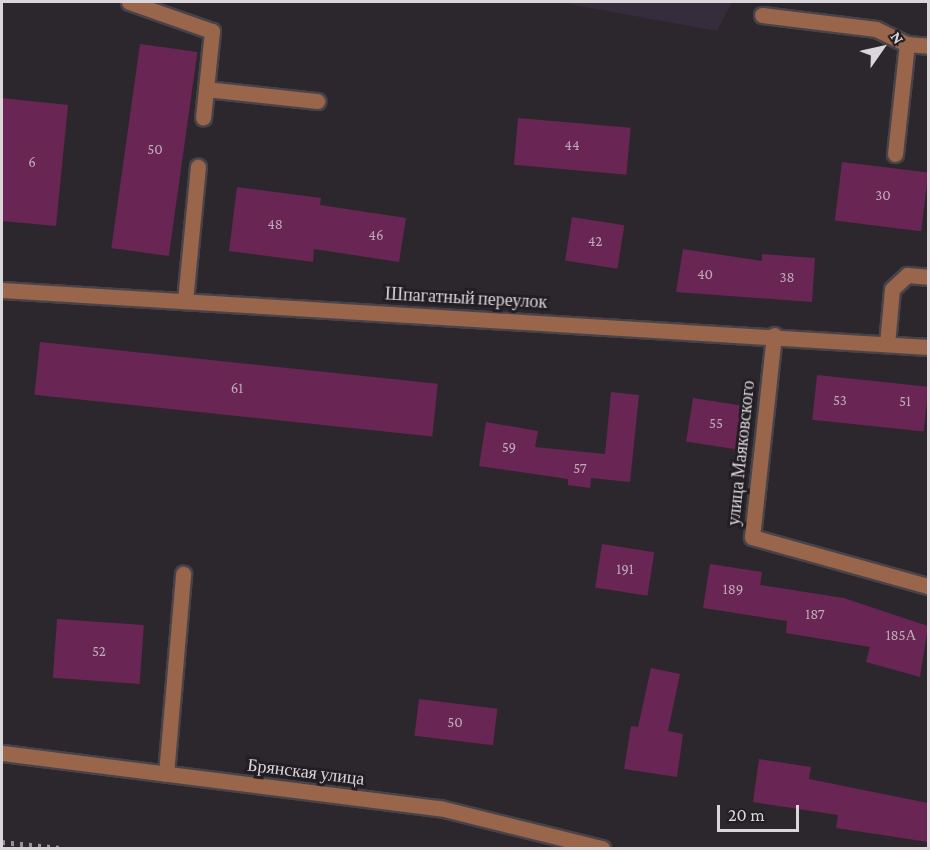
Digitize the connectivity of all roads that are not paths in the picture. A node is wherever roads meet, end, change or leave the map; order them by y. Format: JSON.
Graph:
{"nodes":[{"id":1,"x":129,"y":2,"type":"edge"},
{"id":2,"x":762,"y":15,"type":"dead end"},
{"id":3,"x":907,"y":44,"type":"junction"},
{"id":4,"x":928,"y":46,"type":"edge"},
{"id":5,"x":206,"y":88,"type":"junction"},
{"id":6,"x":317,"y":101,"type":"dead end"},
{"id":7,"x":202,"y":118,"type":"dead end"},
{"id":8,"x":895,"y":154,"type":"dead end"},
{"id":9,"x":198,"y":168,"type":"dead end"},
{"id":10,"x":928,"y":277,"type":"edge"},
{"id":11,"x":2,"y":290,"type":"edge"},
{"id":12,"x":185,"y":301,"type":"junction"},
{"id":13,"x":774,"y":335,"type":"junction"},
{"id":14,"x":887,"y":344,"type":"junction"},
{"id":15,"x":928,"y":347,"type":"edge"},
{"id":16,"x":183,"y":574,"type":"dead end"},
{"id":17,"x":928,"y":586,"type":"edge"},
{"id":18,"x":2,"y":753,"type":"edge"},
{"id":19,"x":166,"y":774,"type":"junction"},
{"id":20,"x":602,"y":849,"type":"edge"}],
"edges":[{"from":1,"to":5,"type":"street"},
{"from":2,"to":3,"type":"street"},
{"from":3,"to":4,"type":"street"},
{"from":3,"to":8,"type":"street"},
{"from":5,"to":6,"type":"street"},
{"from":5,"to":7,"type":"street"},
{"from":9,"to":12,"type":"street"},
{"from":10,"to":14,"type":"street"},
{"from":11,"to":12,"type":"street","name":"Шпагатный переулок"},
{"from":12,"to":13,"type":"street","name":"Шпагатный переулок"},
{"from":13,"to":14,"type":"street","name":"Шпагатный переулок"},
{"from":13,"to":17,"type":"street","name":"улица Маяковского"},
{"from":14,"to":15,"type":"street","name":"Шпагатный переулок"},
{"from":16,"to":19,"type":"street"},
{"from":18,"to":19,"type":"street","name":"Брянская улица"},
{"from":19,"to":20,"type":"street","name":"Брянская улица"}]}
